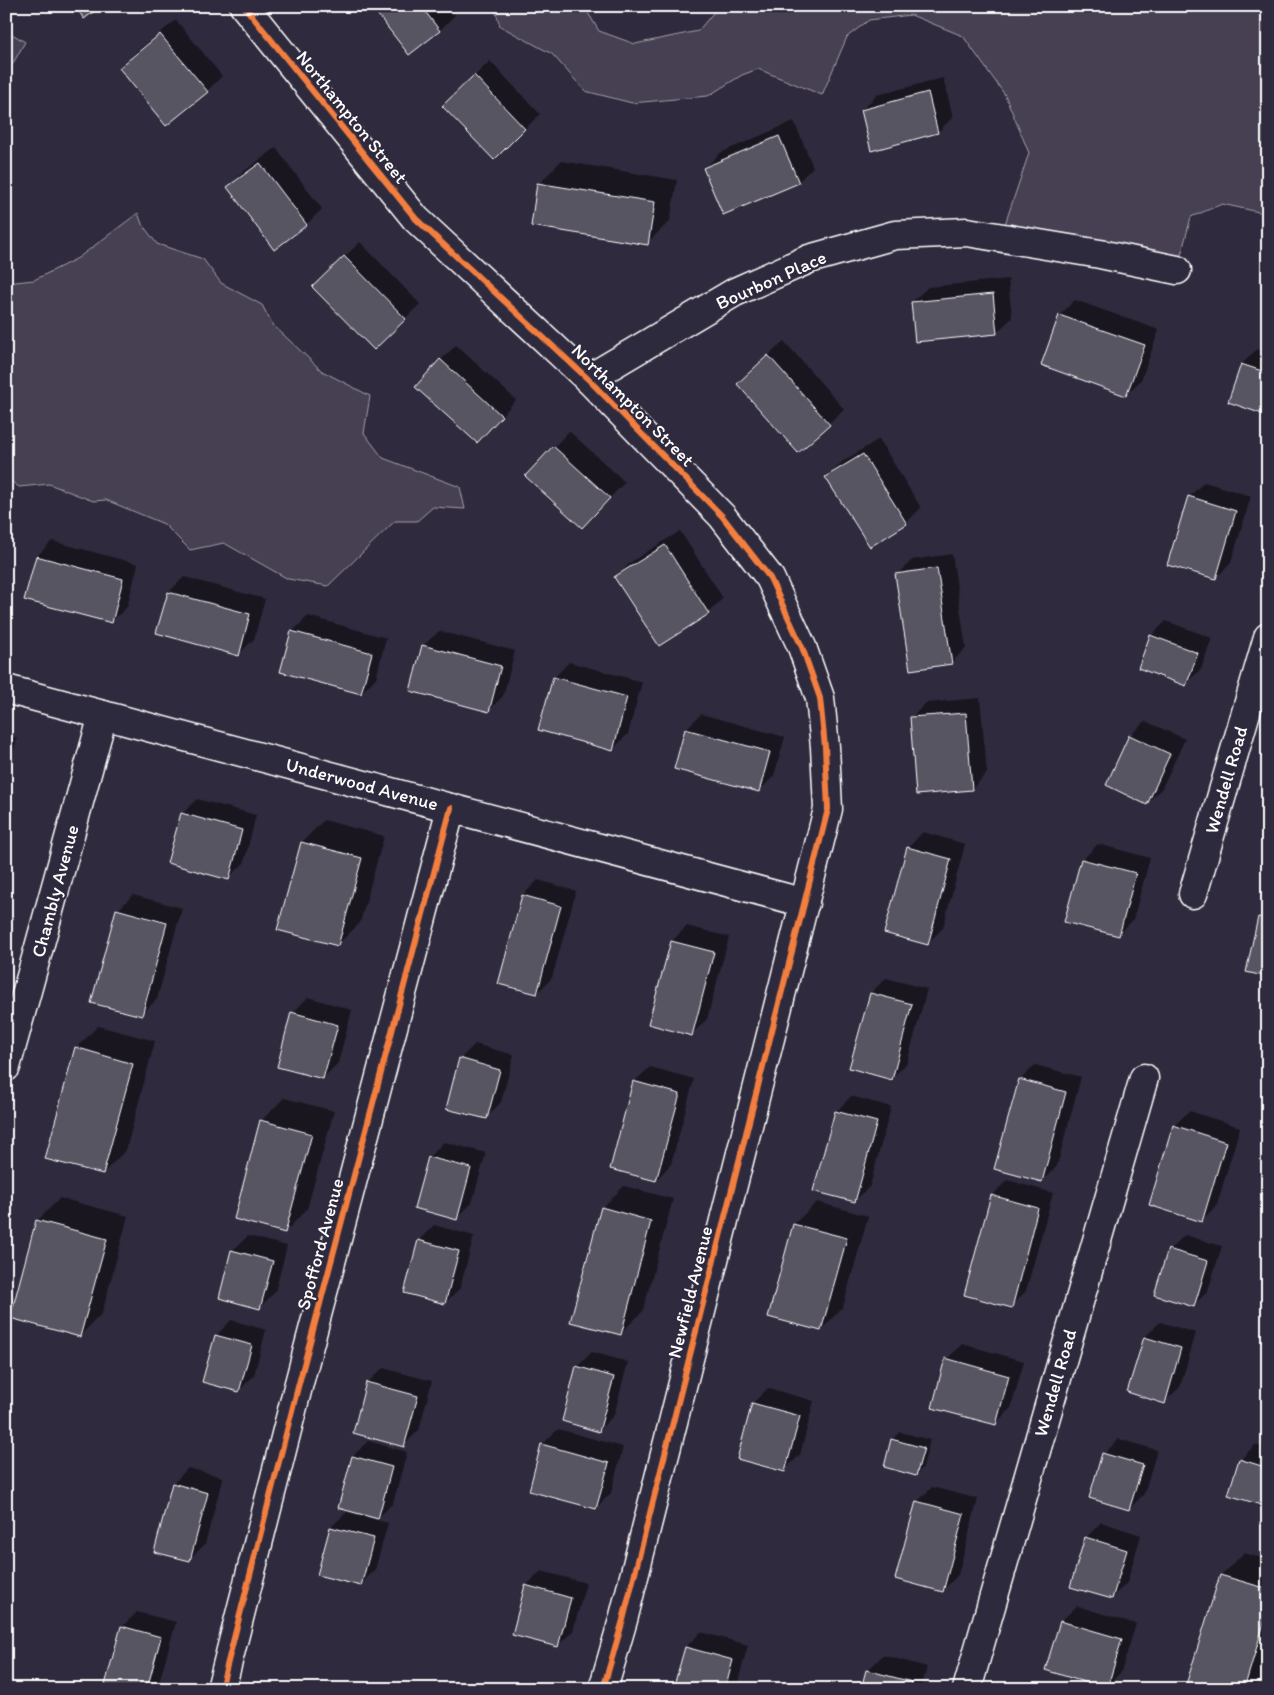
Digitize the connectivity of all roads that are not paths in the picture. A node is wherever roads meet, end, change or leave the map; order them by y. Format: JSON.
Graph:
{"nodes":[{"id":1,"x":244,"y":6,"type":"edge"},
{"id":2,"x":1178,"y":270,"type":"dead end"},
{"id":3,"x":588,"y":378,"type":"junction"},
{"id":4,"x":1268,"y":637,"type":"edge"},
{"id":5,"x":6,"y":689,"type":"edge"},
{"id":6,"x":103,"y":715,"type":"junction"},
{"id":7,"x":451,"y":808,"type":"junction"},
{"id":8,"x":1193,"y":894,"type":"dead end"},
{"id":9,"x":805,"y":903,"type":"junction"},
{"id":10,"x":6,"y":1067,"type":"edge"},
{"id":11,"x":1144,"y":1078,"type":"dead end"},
{"id":12,"x":221,"y":1689,"type":"edge"},
{"id":13,"x":603,"y":1689,"type":"edge"},
{"id":14,"x":967,"y":1689,"type":"edge"}],
"edges":[{"from":1,"to":3,"type":"street","name":"Northampton Street"},
{"from":2,"to":3,"type":"street","name":"Bourbon Place"},
{"from":3,"to":9,"type":"street","name":"Northampton Street"},
{"from":4,"to":8,"type":"street","name":"Wendell Road"},
{"from":5,"to":6,"type":"street","name":"Underwood Avenue"},
{"from":6,"to":7,"type":"street","name":"Underwood Avenue"},
{"from":6,"to":10,"type":"street","name":"Chambly Avenue"},
{"from":7,"to":9,"type":"street","name":"Underwood Avenue"},
{"from":7,"to":12,"type":"street","name":"Spofford Avenue"},
{"from":9,"to":13,"type":"street","name":"Newfield Avenue"},
{"from":11,"to":14,"type":"street","name":"Wendell Road"}]}
